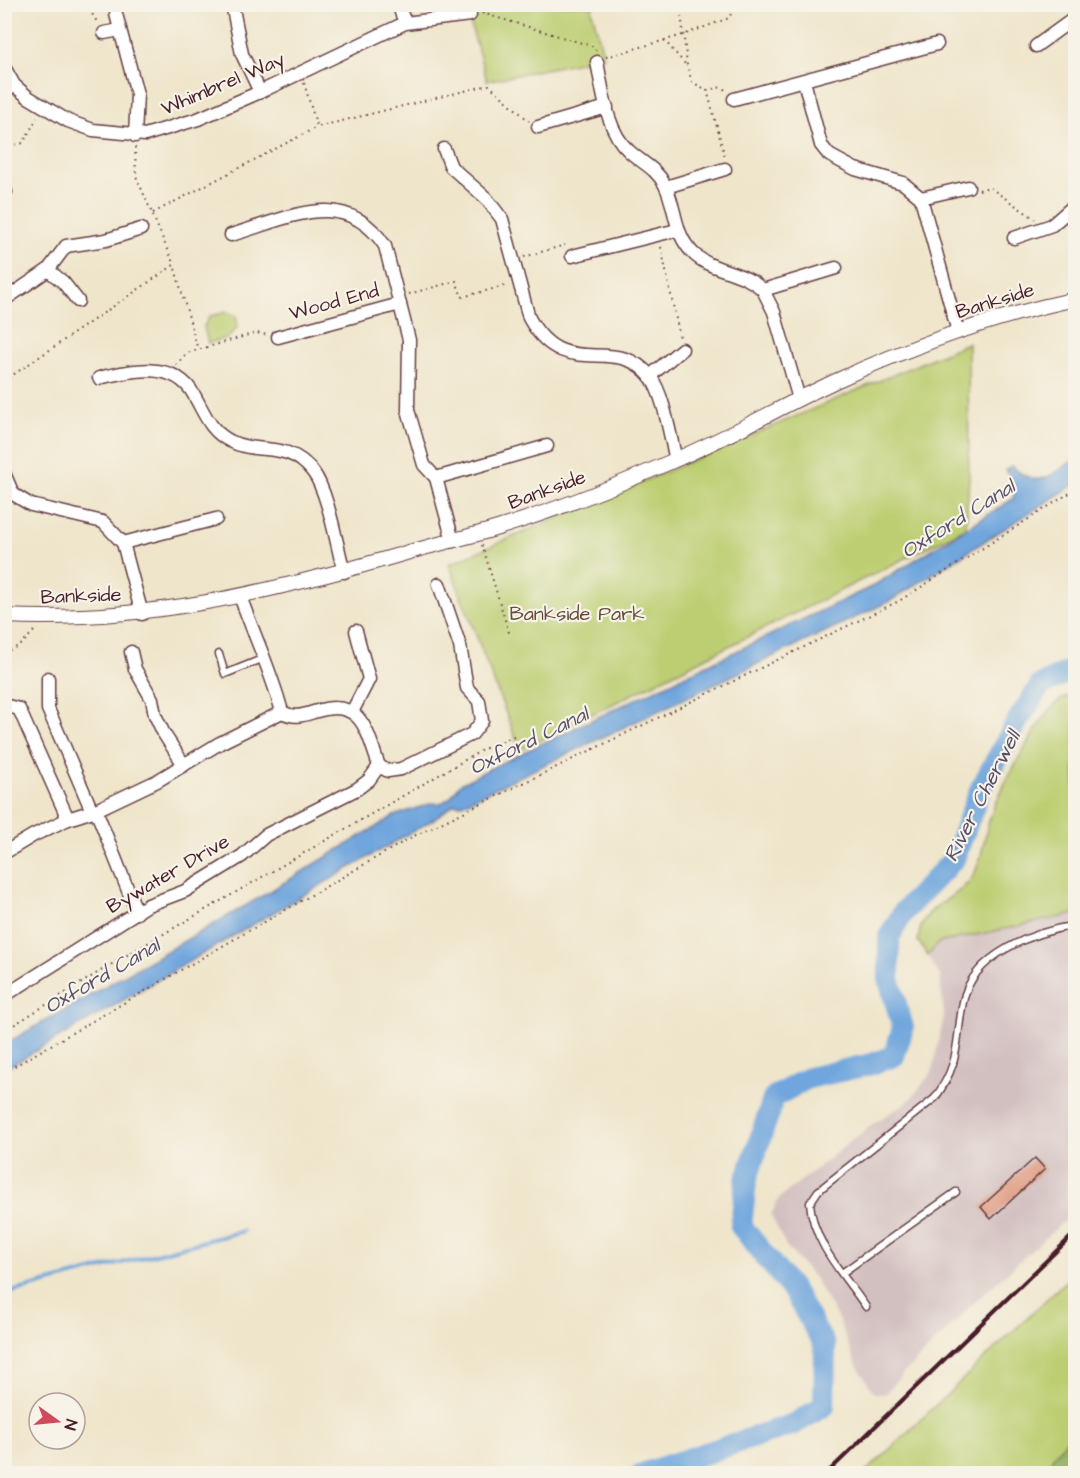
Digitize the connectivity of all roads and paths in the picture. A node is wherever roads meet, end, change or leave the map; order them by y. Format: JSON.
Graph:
{"nodes":[{"id":1,"x":86,"y":4,"type":"edge"},
{"id":2,"x":232,"y":4,"type":"edge"},
{"id":3,"x":398,"y":4,"type":"edge"},
{"id":4,"x":487,"y":4,"type":"edge"},
{"id":5,"x":680,"y":4,"type":"edge"},
{"id":6,"x":736,"y":4,"type":"edge"},
{"id":7,"x":116,"y":14,"type":"dead end"},
{"id":8,"x":470,"y":15,"type":"dead end"},
{"id":9,"x":1076,"y":17,"type":"edge"},
{"id":10,"x":405,"y":23,"type":"junction"},
{"id":11,"x":120,"y":30,"type":"junction"},
{"id":12,"x":104,"y":33,"type":"joint"},
{"id":13,"x":683,"y":35,"type":"junction"},
{"id":14,"x":664,"y":40,"type":"junction"},
{"id":15,"x":937,"y":44,"type":"dead end"},
{"id":16,"x":1036,"y":46,"type":"dead end"},
{"id":17,"x":597,"y":62,"type":"junction"},
{"id":18,"x":687,"y":65,"type":"junction"},
{"id":19,"x":4,"y":68,"type":"edge"},
{"id":20,"x":300,"y":72,"type":"junction"},
{"id":21,"x":804,"y":81,"type":"junction"},
{"id":22,"x":9,"y":89,"type":"edge"},
{"id":23,"x":707,"y":90,"type":"junction"},
{"id":24,"x":260,"y":92,"type":"junction"},
{"id":25,"x":734,"y":99,"type":"joint"},
{"id":26,"x":43,"y":107,"type":"junction"},
{"id":27,"x":607,"y":108,"type":"junction"},
{"id":28,"x":317,"y":127,"type":"junction"},
{"id":29,"x":538,"y":127,"type":"joint"},
{"id":30,"x":135,"y":136,"type":"junction"},
{"id":31,"x":4,"y":148,"type":"edge"},
{"id":32,"x":444,"y":149,"type":"dead end"},
{"id":33,"x":725,"y":169,"type":"joint"},
{"id":34,"x":4,"y":177,"type":"edge"},
{"id":35,"x":666,"y":186,"type":"junction"},
{"id":36,"x":968,"y":187,"type":"joint"},
{"id":37,"x":9,"y":192,"type":"dead end"},
{"id":38,"x":921,"y":198,"type":"junction"},
{"id":39,"x":1076,"y":204,"type":"edge"},
{"id":40,"x":153,"y":213,"type":"junction"},
{"id":41,"x":1048,"y":227,"type":"junction"},
{"id":42,"x":141,"y":229,"type":"dead end"},
{"id":43,"x":677,"y":230,"type":"junction"},
{"id":44,"x":231,"y":235,"type":"dead end"},
{"id":45,"x":658,"y":235,"type":"junction"},
{"id":46,"x":1014,"y":237,"type":"dead end"},
{"id":47,"x":572,"y":256,"type":"joint"},
{"id":48,"x":513,"y":260,"type":"junction"},
{"id":49,"x":174,"y":265,"type":"junction"},
{"id":50,"x":836,"y":268,"type":"dead end"},
{"id":51,"x":48,"y":270,"type":"junction"},
{"id":52,"x":520,"y":281,"type":"junction"},
{"id":53,"x":763,"y":290,"type":"junction"},
{"id":54,"x":1076,"y":299,"type":"edge"},
{"id":55,"x":4,"y":300,"type":"edge"},
{"id":56,"x":78,"y":301,"type":"dead end"},
{"id":57,"x":399,"y":301,"type":"junction"},
{"id":58,"x":958,"y":332,"type":"junction"},
{"id":59,"x":278,"y":337,"type":"joint"},
{"id":60,"x":682,"y":348,"type":"joint"},
{"id":61,"x":198,"y":350,"type":"junction"},
{"id":62,"x":169,"y":374,"type":"junction"},
{"id":63,"x":650,"y":376,"type":"junction"},
{"id":64,"x":99,"y":378,"type":"dead end"},
{"id":65,"x":4,"y":381,"type":"edge"},
{"id":66,"x":799,"y":399,"type":"junction"},
{"id":67,"x":547,"y":446,"type":"dead end"},
{"id":68,"x":676,"y":460,"type":"junction"},
{"id":69,"x":4,"y":473,"type":"edge"},
{"id":70,"x":436,"y":478,"type":"junction"},
{"id":71,"x":1076,"y":489,"type":"edge"},
{"id":72,"x":216,"y":519,"type":"dead end"},
{"id":73,"x":453,"y":541,"type":"junction"},
{"id":74,"x":123,"y":543,"type":"junction"},
{"id":75,"x":482,"y":545,"type":"dead end"},
{"id":76,"x":344,"y":572,"type":"junction"},
{"id":77,"x":439,"y":585,"type":"dead end"},
{"id":78,"x":240,"y":596,"type":"junction"},
{"id":79,"x":142,"y":614,"type":"junction"},
{"id":80,"x":4,"y":616,"type":"edge"},
{"id":81,"x":356,"y":631,"type":"dead end"},
{"id":82,"x":510,"y":636,"type":"dead end"},
{"id":83,"x":131,"y":652,"type":"dead end"},
{"id":84,"x":219,"y":654,"type":"dead end"},
{"id":85,"x":262,"y":659,"type":"junction"},
{"id":86,"x":48,"y":678,"type":"dead end"},
{"id":87,"x":4,"y":705,"type":"edge"},
{"id":88,"x":352,"y":712,"type":"junction"},
{"id":89,"x":286,"y":714,"type":"junction"},
{"id":90,"x":514,"y":736,"type":"dead end"},
{"id":91,"x":184,"y":765,"type":"junction"},
{"id":92,"x":379,"y":766,"type":"junction"},
{"id":93,"x":94,"y":811,"type":"junction"},
{"id":94,"x":68,"y":819,"type":"junction"},
{"id":95,"x":4,"y":853,"type":"edge"},
{"id":96,"x":137,"y":913,"type":"junction"},
{"id":97,"x":1076,"y":925,"type":"edge"},
{"id":98,"x":4,"y":996,"type":"edge"},
{"id":99,"x":4,"y":1030,"type":"edge"},
{"id":100,"x":4,"y":1072,"type":"edge"},
{"id":101,"x":956,"y":1192,"type":"dead end"},
{"id":102,"x":842,"y":1272,"type":"junction"},
{"id":103,"x":867,"y":1307,"type":"dead end"}],
"edges":[{"from":1,"to":12,"type":"path"},
{"from":2,"to":24,"type":"street"},
{"from":3,"to":10,"type":"street"},
{"from":4,"to":17,"type":"path"},
{"from":5,"to":13,"type":"path"},
{"from":6,"to":13,"type":"path"},
{"from":7,"to":11,"type":"street"},
{"from":8,"to":10,"type":"street","name":"Whimbrel Way"},
{"from":9,"to":16,"type":"street"},
{"from":10,"to":20,"type":"street","name":"Whimbrel Way"},
{"from":11,"to":12,"type":"street"},
{"from":11,"to":30,"type":"street"},
{"from":13,"to":14,"type":"path"},
{"from":13,"to":18,"type":"path"},
{"from":14,"to":17,"type":"path"},
{"from":14,"to":18,"type":"path"},
{"from":15,"to":21,"type":"street"},
{"from":17,"to":27,"type":"street"},
{"from":18,"to":23,"type":"path"},
{"from":19,"to":22,"type":"street","name":"Whimbrel Way"},
{"from":20,"to":24,"type":"street","name":"Whimbrel Way"},
{"from":20,"to":28,"type":"path"},
{"from":21,"to":25,"type":"street"},
{"from":21,"to":38,"type":"street"},
{"from":22,"to":26,"type":"street","name":"Whimbrel Way"},
{"from":23,"to":25,"type":"path"},
{"from":23,"to":33,"type":"path"},
{"from":24,"to":30,"type":"street","name":"Whimbrel Way"},
{"from":26,"to":30,"type":"street","name":"Whimbrel Way"},
{"from":26,"to":31,"type":"path"},
{"from":27,"to":29,"type":"street"},
{"from":27,"to":35,"type":"street"},
{"from":28,"to":29,"type":"path"},
{"from":28,"to":40,"type":"path"},
{"from":30,"to":40,"type":"path"},
{"from":32,"to":48,"type":"street"},
{"from":33,"to":35,"type":"street"},
{"from":34,"to":37,"type":"lane"},
{"from":35,"to":43,"type":"street"},
{"from":36,"to":38,"type":"street"},
{"from":36,"to":41,"type":"path"},
{"from":38,"to":58,"type":"street"},
{"from":39,"to":41,"type":"street"},
{"from":40,"to":49,"type":"path"},
{"from":41,"to":46,"type":"street"},
{"from":42,"to":51,"type":"street"},
{"from":43,"to":45,"type":"street"},
{"from":43,"to":53,"type":"street"},
{"from":44,"to":57,"type":"street","name":"Wood End"},
{"from":45,"to":47,"type":"street"},
{"from":45,"to":60,"type":"path"},
{"from":47,"to":48,"type":"path"},
{"from":48,"to":52,"type":"street"},
{"from":49,"to":61,"type":"path"},
{"from":49,"to":65,"type":"path"},
{"from":50,"to":53,"type":"street"},
{"from":51,"to":55,"type":"street"},
{"from":51,"to":56,"type":"street"},
{"from":52,"to":57,"type":"path"},
{"from":52,"to":63,"type":"street"},
{"from":53,"to":66,"type":"street"},
{"from":54,"to":58,"type":"street","name":"Bankside"},
{"from":57,"to":59,"type":"street","name":"Wood End"},
{"from":57,"to":70,"type":"street","name":"Wood End"},
{"from":58,"to":66,"type":"street","name":"Bankside"},
{"from":59,"to":61,"type":"path"},
{"from":60,"to":63,"type":"street"},
{"from":61,"to":62,"type":"path"},
{"from":62,"to":64,"type":"street"},
{"from":62,"to":76,"type":"street"},
{"from":63,"to":68,"type":"street"},
{"from":66,"to":68,"type":"street","name":"Bankside"},
{"from":67,"to":70,"type":"street"},
{"from":68,"to":73,"type":"street","name":"Bankside"},
{"from":69,"to":74,"type":"street"},
{"from":70,"to":73,"type":"street","name":"Wood End"},
{"from":71,"to":100,"type":"path"},
{"from":72,"to":74,"type":"street"},
{"from":73,"to":76,"type":"street","name":"Bankside"},
{"from":74,"to":79,"type":"street"},
{"from":75,"to":82,"type":"path"},
{"from":76,"to":78,"type":"street","name":"Bankside"},
{"from":77,"to":92,"type":"street"},
{"from":78,"to":79,"type":"street","name":"Bankside"},
{"from":78,"to":85,"type":"street"},
{"from":79,"to":80,"type":"street","name":"Bankside"},
{"from":81,"to":88,"type":"street"},
{"from":83,"to":91,"type":"street"},
{"from":84,"to":85,"type":"lane"},
{"from":85,"to":89,"type":"street"},
{"from":86,"to":93,"type":"street"},
{"from":87,"to":94,"type":"street"},
{"from":88,"to":89,"type":"street"},
{"from":88,"to":92,"type":"street"},
{"from":89,"to":91,"type":"street"},
{"from":90,"to":99,"type":"path"},
{"from":91,"to":93,"type":"street"},
{"from":92,"to":96,"type":"street","name":"Bywater Drive"},
{"from":93,"to":94,"type":"street"},
{"from":93,"to":96,"type":"street"},
{"from":94,"to":95,"type":"street"},
{"from":96,"to":98,"type":"street","name":"Bywater Drive"},
{"from":97,"to":102,"type":"lane"},
{"from":101,"to":102,"type":"lane"},
{"from":102,"to":103,"type":"lane"}]}
